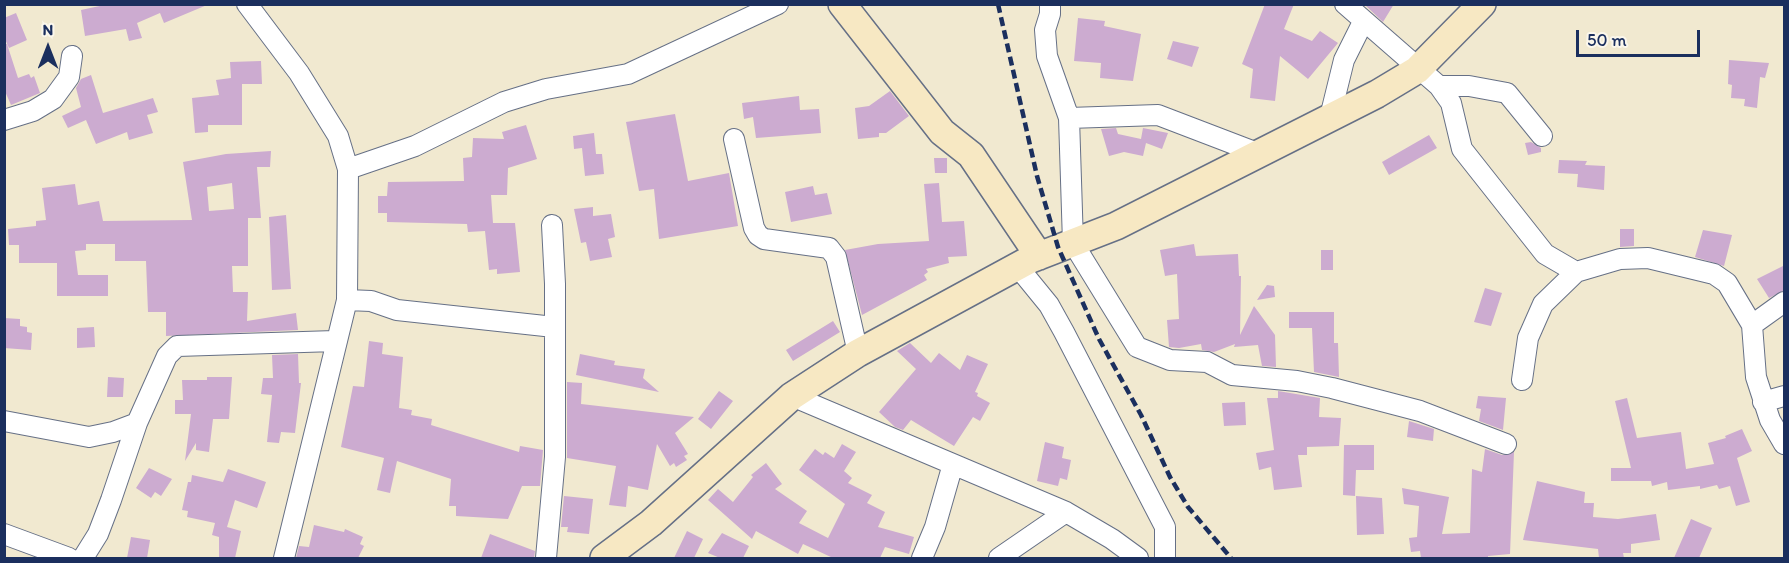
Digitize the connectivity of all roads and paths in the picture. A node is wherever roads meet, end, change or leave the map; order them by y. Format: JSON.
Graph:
{"nodes":[{"id":1,"x":247,"y":4,"type":"edge"},
{"id":2,"x":778,"y":4,"type":"edge"},
{"id":3,"x":842,"y":4,"type":"edge"},
{"id":4,"x":1050,"y":4,"type":"edge"},
{"id":5,"x":1346,"y":4,"type":"edge"},
{"id":6,"x":1482,"y":4,"type":"edge"},
{"id":7,"x":1363,"y":22,"type":"junction"},
{"id":8,"x":72,"y":56,"type":"dead end"},
{"id":9,"x":1417,"y":70,"type":"junction"},
{"id":10,"x":1438,"y":86,"type":"junction"},
{"id":11,"x":1330,"y":117,"type":"junction"},
{"id":12,"x":1069,"y":118,"type":"junction"},
{"id":13,"x":4,"y":120,"type":"edge"},
{"id":14,"x":1542,"y":136,"type":"dead end"},
{"id":15,"x":734,"y":139,"type":"dead end"},
{"id":16,"x":1260,"y":154,"type":"junction"},
{"id":17,"x":348,"y":169,"type":"junction"},
{"id":18,"x":552,"y":225,"type":"dead end"},
{"id":19,"x":1073,"y":243,"type":"junction"},
{"id":20,"x":1028,"y":261,"type":"junction"},
{"id":21,"x":1576,"y":272,"type":"junction"},
{"id":22,"x":347,"y":300,"type":"junction"},
{"id":23,"x":1785,"y":302,"type":"edge"},
{"id":24,"x":1752,"y":325,"type":"junction"},
{"id":25,"x":554,"y":327,"type":"junction"},
{"id":26,"x":335,"y":341,"type":"junction"},
{"id":27,"x":858,"y":353,"type":"junction"},
{"id":28,"x":1522,"y":380,"type":"dead end"},
{"id":29,"x":792,"y":396,"type":"junction"},
{"id":30,"x":1785,"y":396,"type":"edge"},
{"id":31,"x":1763,"y":402,"type":"junction"},
{"id":32,"x":4,"y":421,"type":"edge"},
{"id":33,"x":137,"y":423,"type":"junction"},
{"id":34,"x":1506,"y":444,"type":"dead end"},
{"id":35,"x":1785,"y":444,"type":"edge"},
{"id":36,"x":953,"y":464,"type":"junction"},
{"id":37,"x":1066,"y":512,"type":"junction"},
{"id":38,"x":4,"y":534,"type":"edge"},
{"id":39,"x":69,"y":558,"type":"edge"},
{"id":40,"x":83,"y":558,"type":"edge"},
{"id":41,"x":284,"y":558,"type":"edge"},
{"id":42,"x":546,"y":558,"type":"edge"},
{"id":43,"x":604,"y":558,"type":"edge"},
{"id":44,"x":922,"y":558,"type":"edge"},
{"id":45,"x":999,"y":558,"type":"edge"},
{"id":46,"x":1138,"y":558,"type":"edge"},
{"id":47,"x":1166,"y":558,"type":"edge"}],
"edges":[{"from":1,"to":17,"type":"street"},
{"from":2,"to":17,"type":"street"},
{"from":3,"to":20,"type":"main road"},
{"from":4,"to":12,"type":"street"},
{"from":5,"to":7,"type":"street"},
{"from":6,"to":9,"type":"main road"},
{"from":7,"to":9,"type":"street"},
{"from":7,"to":11,"type":"street"},
{"from":8,"to":13,"type":"street"},
{"from":9,"to":10,"type":"street"},
{"from":9,"to":11,"type":"main road"},
{"from":10,"to":14,"type":"street"},
{"from":10,"to":21,"type":"street"},
{"from":11,"to":16,"type":"main road"},
{"from":12,"to":16,"type":"street"},
{"from":12,"to":19,"type":"street"},
{"from":15,"to":27,"type":"street"},
{"from":16,"to":19,"type":"main road"},
{"from":17,"to":22,"type":"street"},
{"from":18,"to":25,"type":"street"},
{"from":19,"to":20,"type":"main road"},
{"from":19,"to":34,"type":"street"},
{"from":20,"to":27,"type":"main road"},
{"from":20,"to":47,"type":"street"},
{"from":21,"to":24,"type":"street"},
{"from":21,"to":28,"type":"street"},
{"from":22,"to":25,"type":"street"},
{"from":22,"to":26,"type":"street"},
{"from":23,"to":24,"type":"street"},
{"from":24,"to":31,"type":"street"},
{"from":25,"to":42,"type":"street"},
{"from":26,"to":33,"type":"street"},
{"from":26,"to":41,"type":"street"},
{"from":27,"to":29,"type":"main road"},
{"from":29,"to":36,"type":"street"},
{"from":29,"to":43,"type":"main road"},
{"from":30,"to":31,"type":"street"},
{"from":31,"to":35,"type":"street"},
{"from":32,"to":33,"type":"street"},
{"from":33,"to":40,"type":"street"},
{"from":36,"to":37,"type":"street"},
{"from":36,"to":44,"type":"street"},
{"from":37,"to":45,"type":"street"},
{"from":37,"to":46,"type":"street"},
{"from":38,"to":39,"type":"street"}]}
